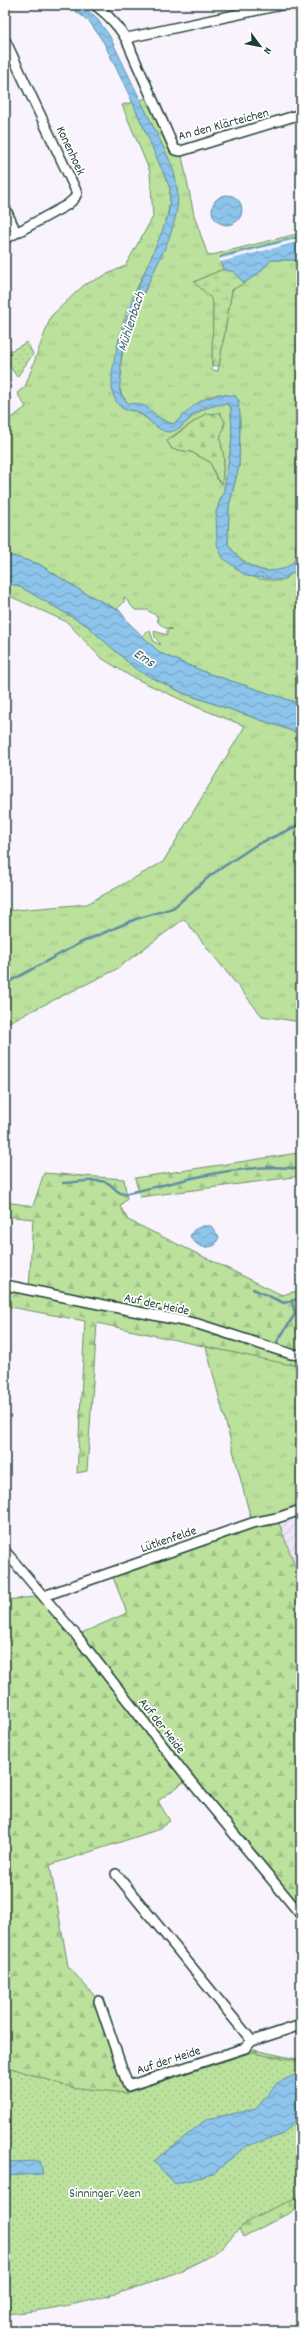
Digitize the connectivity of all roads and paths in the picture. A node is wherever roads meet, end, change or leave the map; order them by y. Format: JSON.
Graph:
{"nodes":[{"id":1,"x":95,"y":5,"type":"edge"},
{"id":2,"x":281,"y":5,"type":"edge"},
{"id":3,"x":128,"y":38,"type":"junction"},
{"id":4,"x":5,"y":40,"type":"edge"},
{"id":5,"x":301,"y":114,"type":"edge"},
{"id":6,"x":5,"y":208,"type":"edge"},
{"id":7,"x":16,"y":232,"type":"junction"},
{"id":8,"x":5,"y":239,"type":"edge"},
{"id":9,"x":5,"y":1285,"type":"edge"},
{"id":10,"x":301,"y":1355,"type":"edge"},
{"id":11,"x":301,"y":1510,"type":"edge"},
{"id":12,"x":5,"y":1551,"type":"edge"},
{"id":13,"x":44,"y":1596,"type":"junction"},
{"id":14,"x":116,"y":1874,"type":"dead end"},
{"id":15,"x":301,"y":1915,"type":"edge"},
{"id":16,"x":99,"y":2001,"type":"dead end"},
{"id":17,"x":301,"y":2025,"type":"edge"},
{"id":18,"x":252,"y":2041,"type":"junction"}],
"edges":[{"from":1,"to":3,"type":"street","name":"An den Klärteichen"},
{"from":2,"to":3,"type":"street"},
{"from":3,"to":5,"type":"street","name":"An den Klärteichen"},
{"from":4,"to":7,"type":"street","name":"Konenhoek"},
{"from":6,"to":7,"type":"street"},
{"from":7,"to":8,"type":"street","name":"Konenhoek"},
{"from":9,"to":10,"type":"street","name":"Auf der Heide"},
{"from":11,"to":13,"type":"street","name":"Lütkenfelde"},
{"from":12,"to":13,"type":"street","name":"Auf der Heide"},
{"from":13,"to":15,"type":"street","name":"Auf der Heide"},
{"from":14,"to":18,"type":"street"},
{"from":16,"to":18,"type":"street","name":"Auf der Heide"},
{"from":17,"to":18,"type":"street","name":"Auf der Heide"}]}
